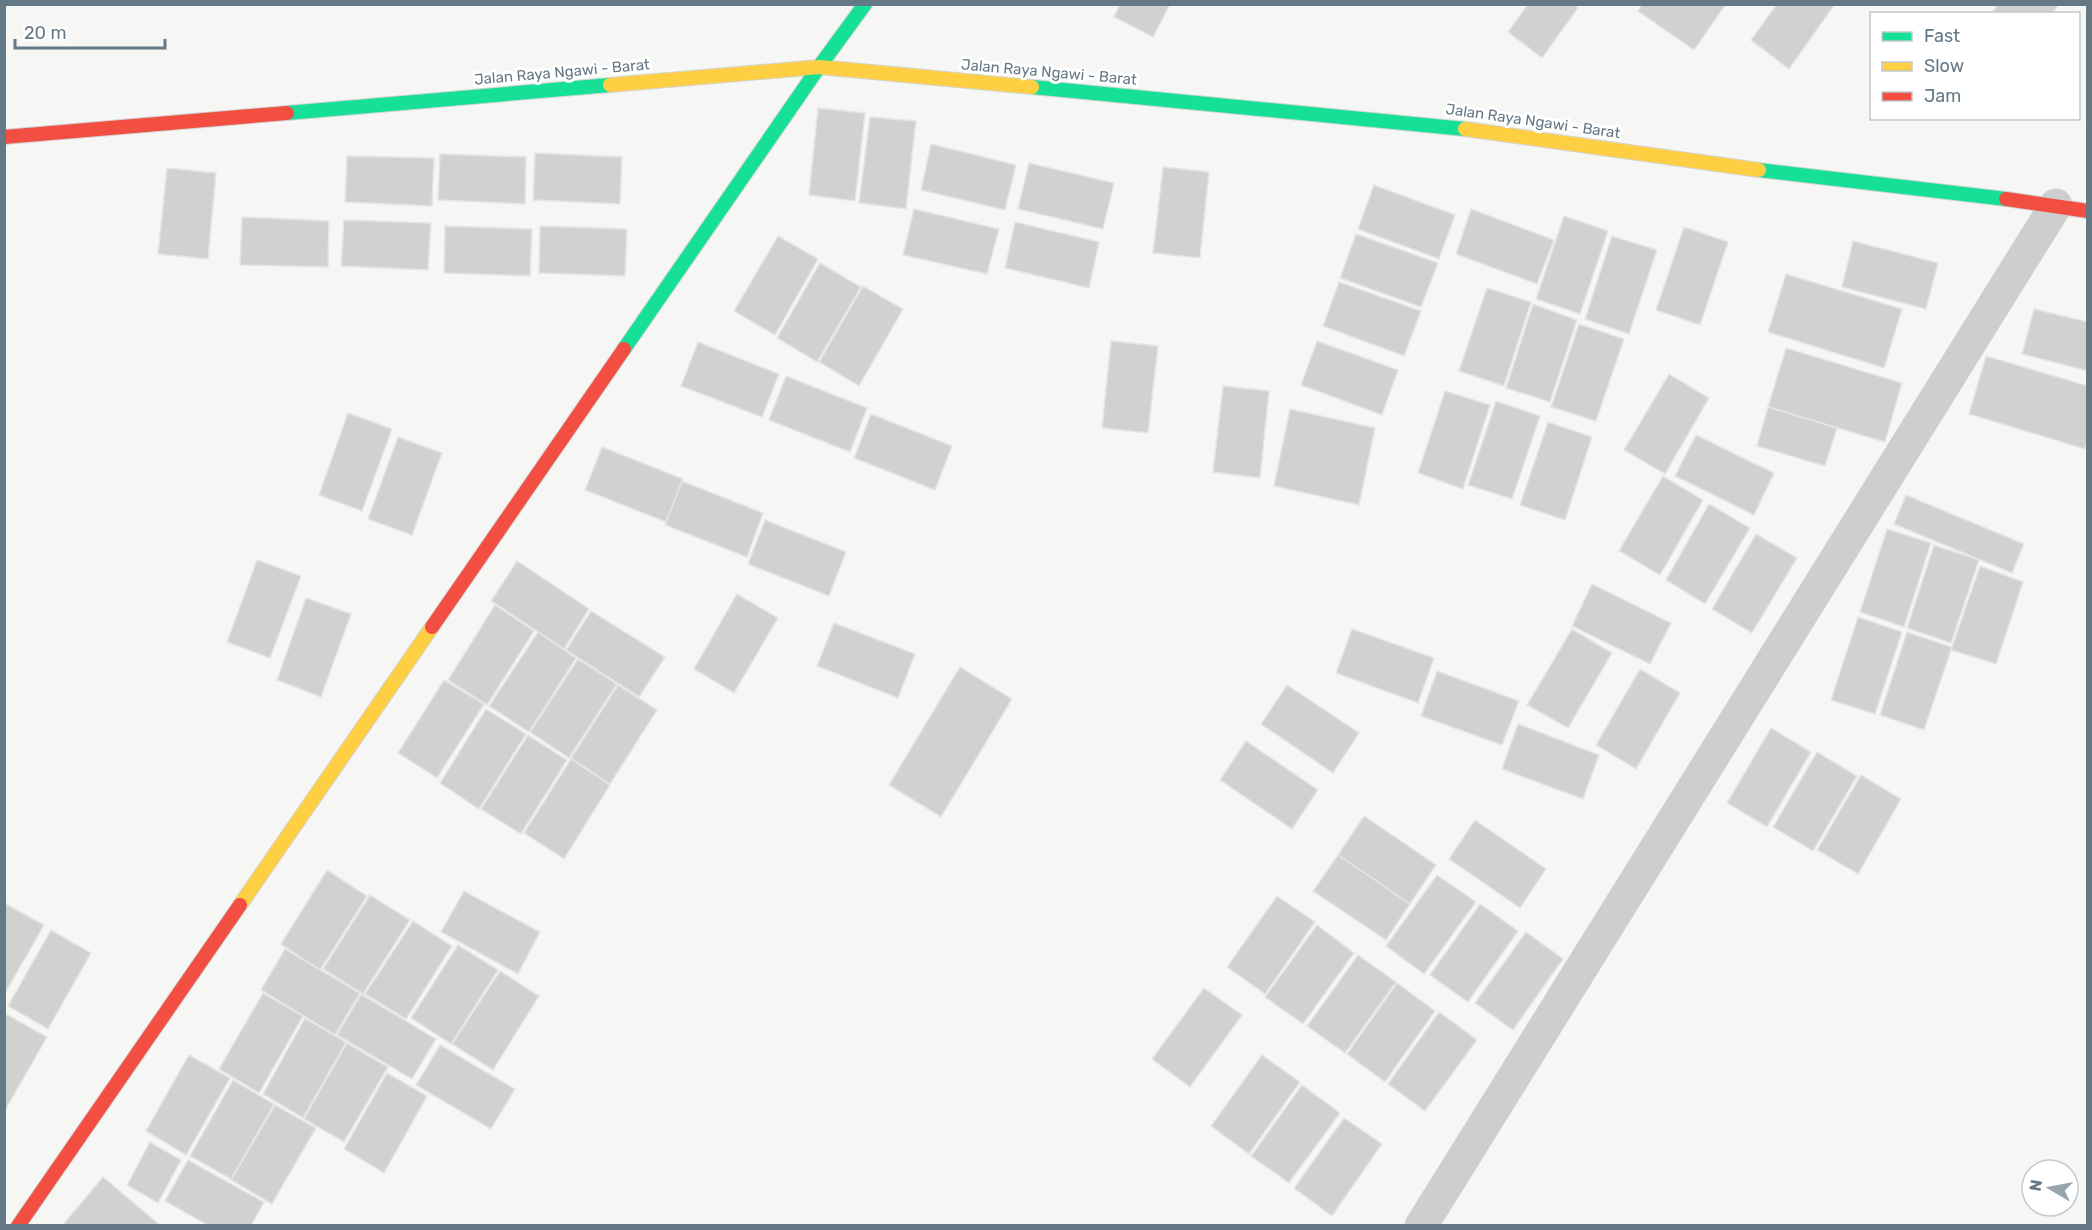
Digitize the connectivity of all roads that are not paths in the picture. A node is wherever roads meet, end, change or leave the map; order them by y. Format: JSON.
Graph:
{"nodes":[{"id":1,"x":865,"y":4,"type":"edge"},
{"id":2,"x":819,"y":66,"type":"junction"},
{"id":3,"x":4,"y":137,"type":"edge"},
{"id":4,"x":2056,"y":205,"type":"junction"},
{"id":5,"x":2088,"y":211,"type":"edge"},
{"id":6,"x":18,"y":1226,"type":"edge"},
{"id":7,"x":1421,"y":1226,"type":"edge"}],
"edges":[{"from":1,"to":2,"type":"main road"},
{"from":2,"to":3,"type":"main road","name":"Jalan Raya Ngawi - Barat"},
{"from":2,"to":4,"type":"main road","name":"Jalan Raya Ngawi - Barat"},
{"from":2,"to":6,"type":"main road"},
{"from":4,"to":5,"type":"main road","name":"Jalan Raya Ngawi - Barat"},
{"from":4,"to":7,"type":"street"}]}
